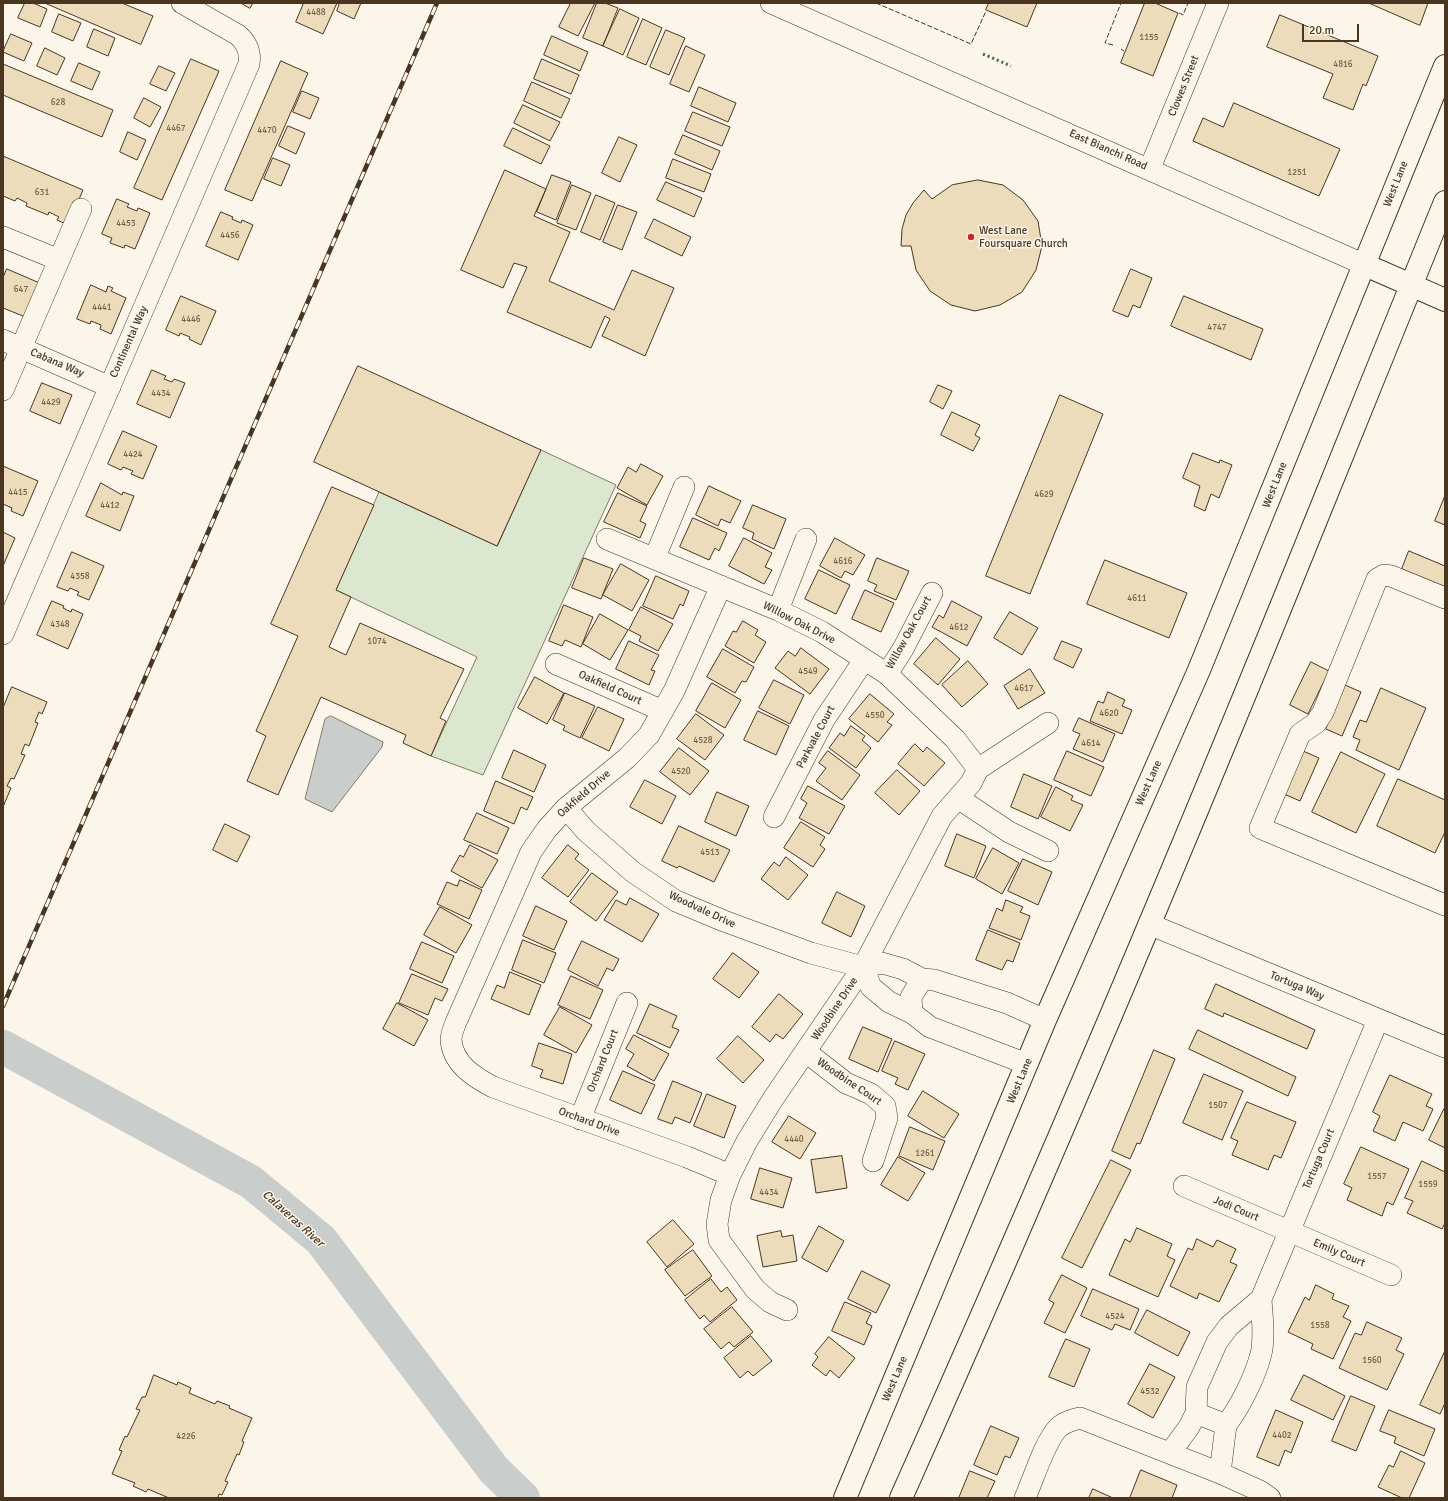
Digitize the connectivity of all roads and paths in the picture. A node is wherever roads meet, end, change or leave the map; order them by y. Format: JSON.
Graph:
{"nodes":[{"id":1,"x":182,"y":3,"type":"edge"},
{"id":2,"x":771,"y":3,"type":"edge"},
{"id":3,"x":1218,"y":3,"type":"edge"},
{"id":4,"x":1445,"y":66,"type":"edge"},
{"id":5,"x":1150,"y":168,"type":"junction"},
{"id":6,"x":1445,"y":202,"type":"edge"},
{"id":7,"x":81,"y":209,"type":"dead end"},
{"id":8,"x":3,"y":237,"type":"edge"},
{"id":9,"x":59,"y":260,"type":"junction"},
{"id":10,"x":1363,"y":264,"type":"junction"},
{"id":11,"x":1411,"y":286,"type":"junction"},
{"id":12,"x":1445,"y":300,"type":"edge"},
{"id":13,"x":12,"y":344,"type":"edge"},
{"id":14,"x":110,"y":386,"type":"junction"},
{"id":15,"x":3,"y":390,"type":"edge"},
{"id":16,"x":684,"y":487,"type":"dead end"},
{"id":17,"x":607,"y":539,"type":"dead end"},
{"id":18,"x":806,"y":539,"type":"dead end"},
{"id":19,"x":655,"y":557,"type":"junction"},
{"id":20,"x":721,"y":586,"type":"junction"},
{"id":21,"x":932,"y":593,"type":"dead end"},
{"id":22,"x":1445,"y":598,"type":"edge"},
{"id":23,"x":778,"y":610,"type":"junction"},
{"id":24,"x":3,"y":634,"type":"edge"},
{"id":25,"x":864,"y":660,"type":"junction"},
{"id":26,"x":556,"y":664,"type":"dead end"},
{"id":27,"x":887,"y":674,"type":"junction"},
{"id":28,"x":664,"y":711,"type":"junction"},
{"id":29,"x":1048,"y":723,"type":"dead end"},
{"id":30,"x":978,"y":769,"type":"junction"},
{"id":31,"x":958,"y":798,"type":"junction"},
{"id":32,"x":566,"y":808,"type":"junction"},
{"id":33,"x":774,"y":817,"type":"dead end"},
{"id":34,"x":1048,"y":851,"type":"dead end"},
{"id":35,"x":1445,"y":905,"type":"edge"},
{"id":36,"x":1149,"y":924,"type":"junction"},
{"id":37,"x":863,"y":968,"type":"junction"},
{"id":38,"x":922,"y":979,"type":"junction"},
{"id":39,"x":626,"y":1003,"type":"dead end"},
{"id":40,"x":912,"y":1013,"type":"junction"},
{"id":41,"x":1045,"y":1020,"type":"junction"},
{"id":42,"x":1378,"y":1020,"type":"junction"},
{"id":43,"x":1445,"y":1047,"type":"edge"},
{"id":44,"x":806,"y":1052,"type":"junction"},
{"id":45,"x":456,"y":1057,"type":"joint"},
{"id":46,"x":1027,"y":1064,"type":"junction"},
{"id":47,"x":580,"y":1119,"type":"junction"},
{"id":48,"x":873,"y":1161,"type":"dead end"},
{"id":49,"x":730,"y":1175,"type":"junction"},
{"id":50,"x":1184,"y":1186,"type":"dead end"},
{"id":51,"x":1288,"y":1231,"type":"junction"},
{"id":52,"x":1391,"y":1275,"type":"dead end"},
{"id":53,"x":1261,"y":1299,"type":"junction"},
{"id":54,"x":787,"y":1310,"type":"dead end"},
{"id":55,"x":1196,"y":1413,"type":"junction"},
{"id":56,"x":1226,"y":1425,"type":"junction"},
{"id":57,"x":1170,"y":1453,"type":"junction"},
{"id":58,"x":1220,"y":1473,"type":"junction"},
{"id":59,"x":845,"y":1498,"type":"edge"},
{"id":60,"x":901,"y":1498,"type":"edge"},
{"id":61,"x":1025,"y":1498,"type":"edge"},
{"id":62,"x":1270,"y":1498,"type":"edge"}],
"edges":[{"from":1,"to":14,"type":"street","name":"Continental Way"},
{"from":2,"to":5,"type":"street","name":"East Bianchi Road"},
{"from":3,"to":5,"type":"street","name":"Clowes Street"},
{"from":4,"to":10,"type":"main road","name":"West Lane"},
{"from":5,"to":10,"type":"street","name":"East Bianchi Road"},
{"from":6,"to":11,"type":"main road"},
{"from":7,"to":9,"type":"street"},
{"from":8,"to":9,"type":"street"},
{"from":9,"to":13,"type":"street"},
{"from":10,"to":11,"type":"main road","name":"East Bianchi Road"},
{"from":10,"to":41,"type":"main road","name":"West Lane"},
{"from":11,"to":12,"type":"main road","name":"East Bianchi Road"},
{"from":11,"to":36,"type":"main road"},
{"from":13,"to":14,"type":"street","name":"Cabana Way"},
{"from":13,"to":15,"type":"street"},
{"from":14,"to":24,"type":"street","name":"Continental Way"},
{"from":16,"to":19,"type":"street"},
{"from":17,"to":19,"type":"street","name":"Willow Oak Drive"},
{"from":18,"to":23,"type":"street"},
{"from":19,"to":20,"type":"street","name":"Willow Oak Drive"},
{"from":20,"to":23,"type":"street","name":"Willow Oak Drive"},
{"from":20,"to":28,"type":"street","name":"Oakfield Drive"},
{"from":21,"to":27,"type":"street","name":"Willow Oak Court"},
{"from":22,"to":35,"type":"street"},
{"from":23,"to":25,"type":"street","name":"Willow Oak Drive"},
{"from":25,"to":27,"type":"street","name":"Willow Oak Drive"},
{"from":25,"to":33,"type":"street","name":"Parkvale Court"},
{"from":26,"to":28,"type":"street","name":"Oakfield Court"},
{"from":27,"to":30,"type":"street","name":"Willow Oak Drive"},
{"from":28,"to":32,"type":"street","name":"Oakfield Drive"},
{"from":29,"to":30,"type":"street","name":"Woodbine Drive"},
{"from":30,"to":31,"type":"street","name":"Woodbine Drive"},
{"from":31,"to":34,"type":"street"},
{"from":31,"to":37,"type":"street","name":"Woodbine Drive"},
{"from":32,"to":37,"type":"street","name":"Woodvale Drive"},
{"from":32,"to":45,"type":"street","name":"Oakfield Drive"},
{"from":36,"to":42,"type":"street","name":"Tortuga Way"},
{"from":36,"to":60,"type":"main road"},
{"from":37,"to":38,"type":"street"},
{"from":37,"to":40,"type":"street"},
{"from":37,"to":44,"type":"street","name":"Woodbine Drive"},
{"from":38,"to":40,"type":"street"},
{"from":38,"to":41,"type":"street"},
{"from":39,"to":47,"type":"street","name":"Orchard Court"},
{"from":40,"to":46,"type":"street"},
{"from":41,"to":46,"type":"main road","name":"West Lane"},
{"from":42,"to":43,"type":"street","name":"Tortuga Way"},
{"from":42,"to":51,"type":"street","name":"Tortuga Court"},
{"from":44,"to":48,"type":"street","name":"Woodbine Court"},
{"from":44,"to":49,"type":"street","name":"Woodbine Drive"},
{"from":45,"to":47,"type":"street","name":"Orchard Drive"},
{"from":46,"to":59,"type":"main road","name":"West Lane"},
{"from":47,"to":49,"type":"street","name":"Orchard Drive"},
{"from":49,"to":54,"type":"street","name":"Woodbine Drive"},
{"from":50,"to":51,"type":"street","name":"Jodi Court"},
{"from":51,"to":52,"type":"street","name":"Emily Court"},
{"from":51,"to":53,"type":"street","name":"Tortuga Court"},
{"from":53,"to":55,"type":"street","name":"Tortuga Court"},
{"from":53,"to":56,"type":"street","name":"Tortuga Court"},
{"from":55,"to":56,"type":"street"},
{"from":55,"to":57,"type":"street"},
{"from":56,"to":58,"type":"street"},
{"from":57,"to":58,"type":"street"},
{"from":57,"to":61,"type":"street"},
{"from":58,"to":62,"type":"street"}]}
